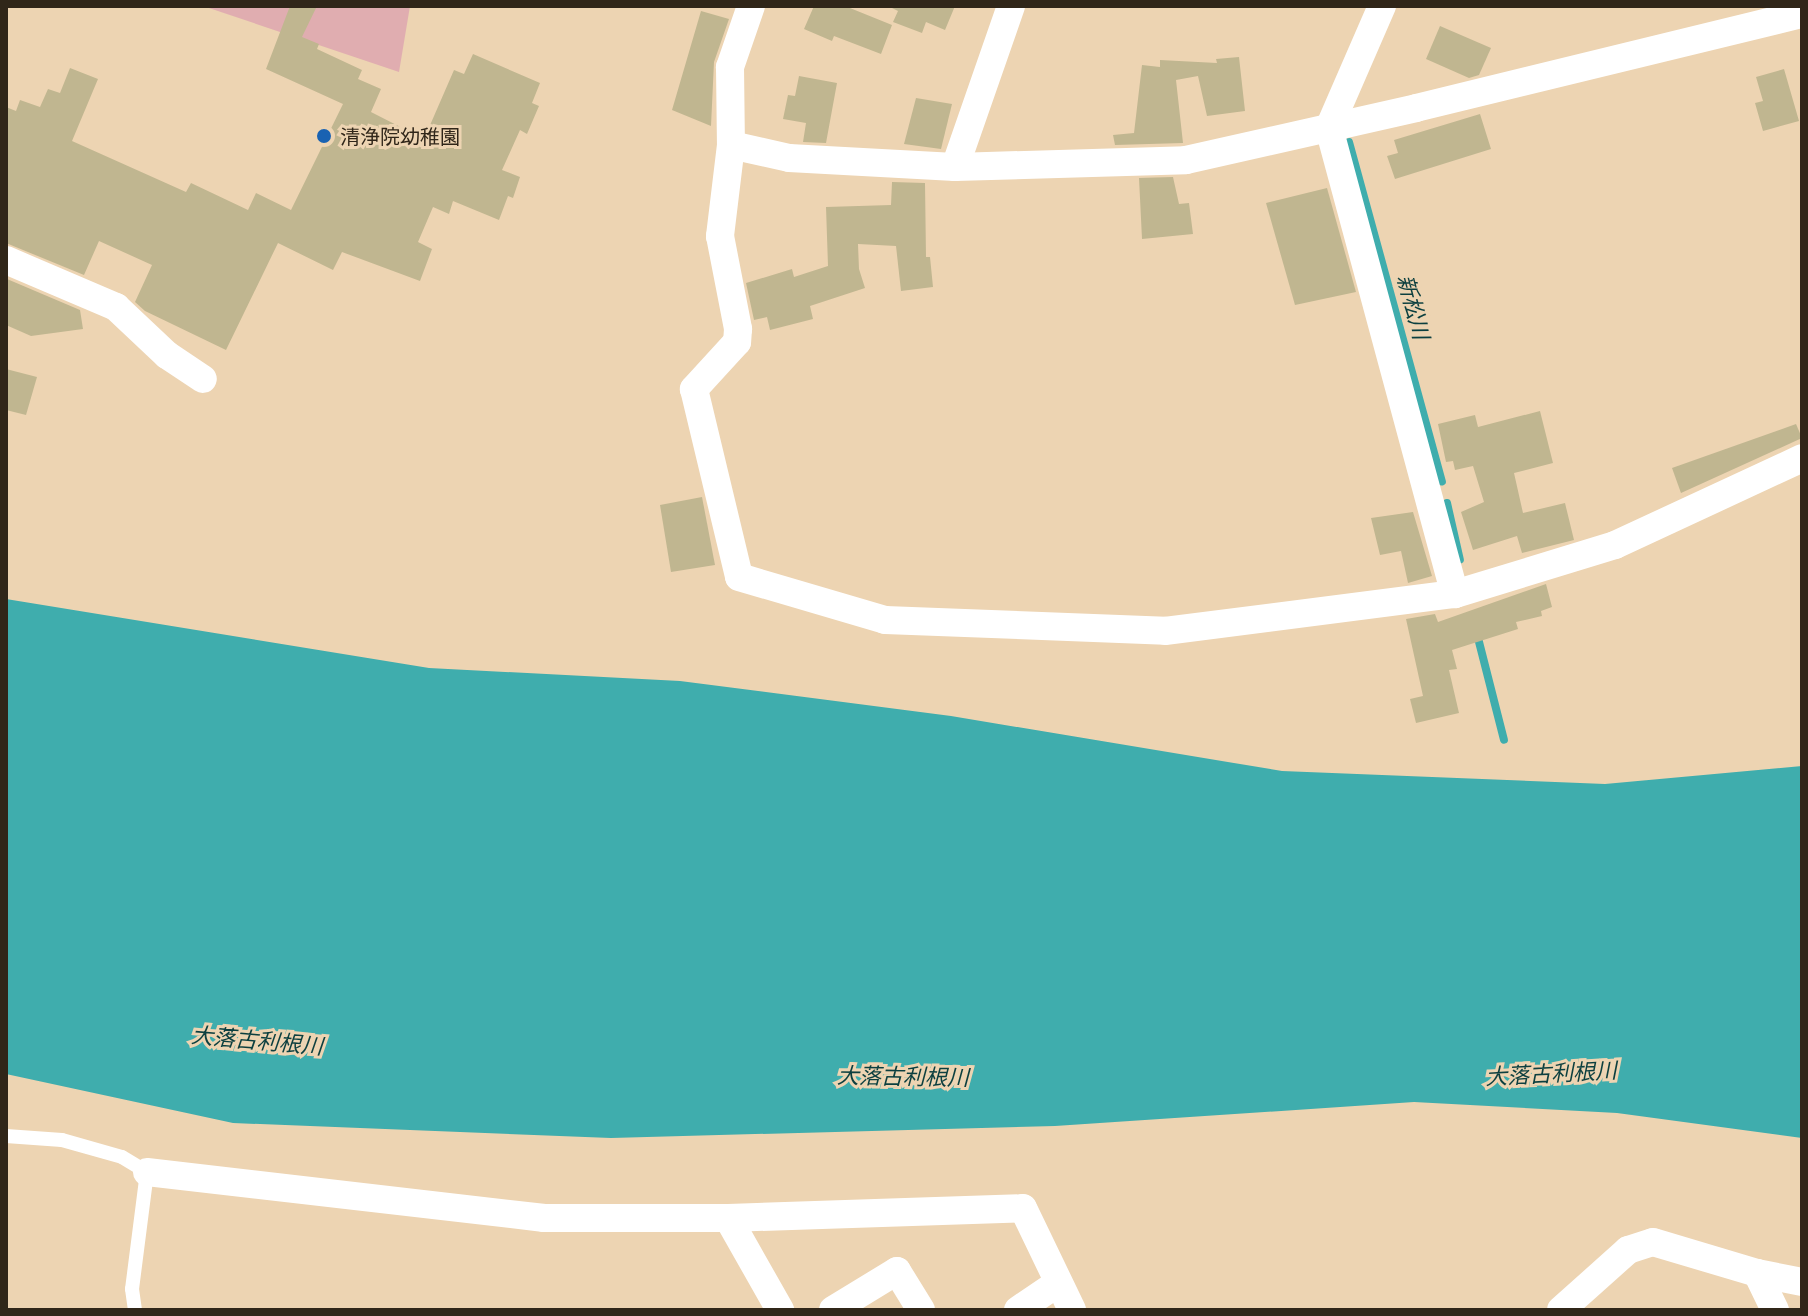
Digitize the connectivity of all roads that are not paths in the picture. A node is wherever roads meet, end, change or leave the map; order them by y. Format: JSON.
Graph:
{"nodes":[{"id":1,"x":751,"y":6,"type":"edge"},
{"id":2,"x":1011,"y":6,"type":"edge"},
{"id":3,"x":1382,"y":6,"type":"edge"},
{"id":4,"x":1802,"y":14,"type":"edge"},
{"id":5,"x":1329,"y":128,"type":"junction"},
{"id":6,"x":731,"y":145,"type":"junction"},
{"id":7,"x":955,"y":167,"type":"junction"},
{"id":8,"x":6,"y":260,"type":"edge"},
{"id":9,"x":203,"y":379,"type":"dead end"},
{"id":10,"x":1802,"y":458,"type":"edge"},
{"id":11,"x":1455,"y":594,"type":"junction"},
{"id":12,"x":6,"y":1136,"type":"edge"},
{"id":13,"x":147,"y":1172,"type":"junction"},
{"id":14,"x":728,"y":1218,"type":"junction"},
{"id":15,"x":1757,"y":1273,"type":"junction"},
{"id":16,"x":1802,"y":1282,"type":"edge"},
{"id":17,"x":1058,"y":1283,"type":"junction"},
{"id":18,"x":135,"y":1310,"type":"edge"},
{"id":19,"x":780,"y":1310,"type":"edge"},
{"id":20,"x":833,"y":1310,"type":"edge"},
{"id":21,"x":921,"y":1310,"type":"edge"},
{"id":22,"x":1018,"y":1310,"type":"edge"},
{"id":23,"x":1072,"y":1310,"type":"edge"},
{"id":24,"x":1561,"y":1310,"type":"edge"},
{"id":25,"x":1775,"y":1310,"type":"edge"}],
"edges":[{"from":1,"to":6,"type":"street"},
{"from":2,"to":7,"type":"street"},
{"from":3,"to":5,"type":"street"},
{"from":4,"to":5,"type":"street"},
{"from":5,"to":7,"type":"street"},
{"from":5,"to":11,"type":"street"},
{"from":6,"to":7,"type":"street"},
{"from":6,"to":11,"type":"street"},
{"from":8,"to":9,"type":"street"},
{"from":10,"to":11,"type":"street"},
{"from":12,"to":13,"type":"lane"},
{"from":13,"to":14,"type":"street"},
{"from":13,"to":18,"type":"lane"},
{"from":14,"to":17,"type":"street"},
{"from":14,"to":19,"type":"street"},
{"from":15,"to":16,"type":"street"},
{"from":15,"to":24,"type":"street"},
{"from":15,"to":25,"type":"street"},
{"from":17,"to":22,"type":"street"},
{"from":17,"to":23,"type":"street"},
{"from":20,"to":21,"type":"street"}]}
